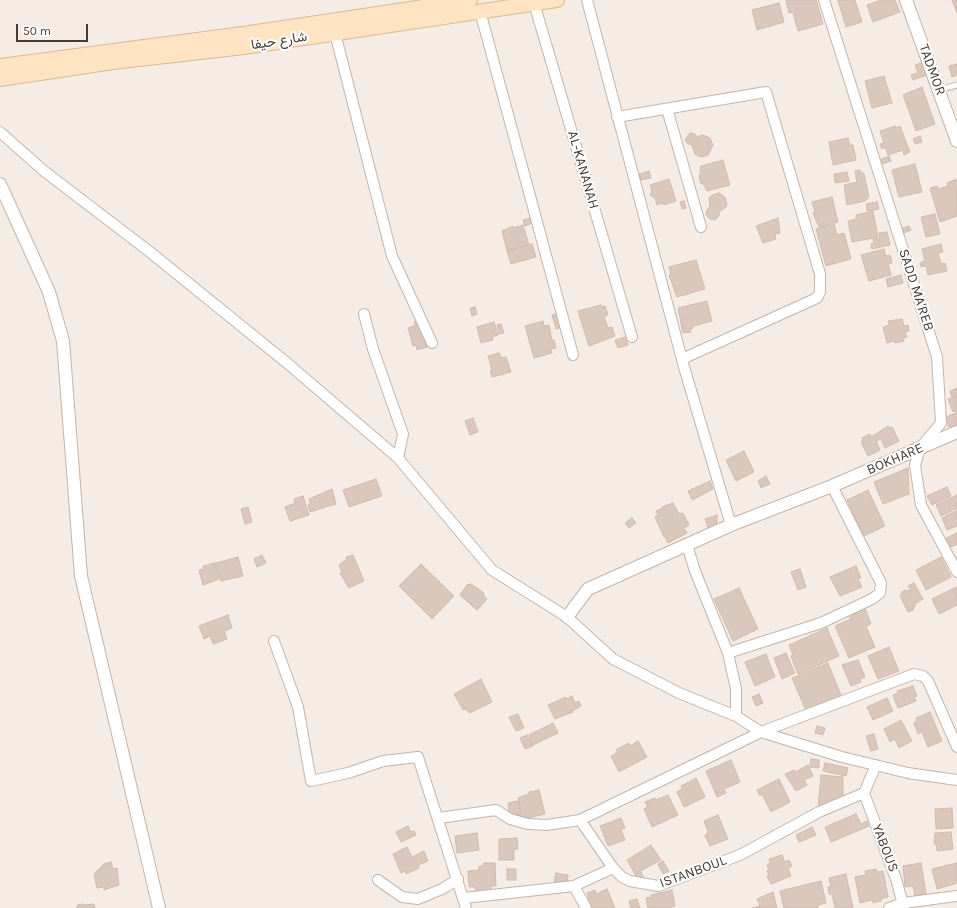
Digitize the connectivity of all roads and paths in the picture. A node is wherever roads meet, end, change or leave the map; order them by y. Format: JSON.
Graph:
{"nodes":[{"id":1,"x":470,"y":0,"type":"edge"},
{"id":2,"x":557,"y":0,"type":"edge"},
{"id":3,"x":587,"y":0,"type":"edge"},
{"id":4,"x":824,"y":0,"type":"edge"},
{"id":5,"x":906,"y":0,"type":"edge"},
{"id":6,"x":534,"y":3,"type":"junction"},
{"id":7,"x":480,"y":11,"type":"junction"},
{"id":8,"x":335,"y":33,"type":"junction"},
{"id":9,"x":0,"y":66,"type":"edge"},
{"id":10,"x":0,"y":79,"type":"edge"},
{"id":11,"x":957,"y":85,"type":"edge"},
{"id":12,"x":939,"y":90,"type":"junction"},
{"id":13,"x":667,"y":109,"type":"junction"},
{"id":14,"x":617,"y":118,"type":"junction"},
{"id":15,"x":0,"y":132,"type":"edge"},
{"id":16,"x":957,"y":140,"type":"edge"},
{"id":17,"x":0,"y":184,"type":"edge"},
{"id":18,"x":701,"y":227,"type":"dead end"},
{"id":19,"x":364,"y":314,"type":"dead end"},
{"id":20,"x":632,"y":337,"type":"dead end"},
{"id":21,"x":432,"y":343,"type":"dead end"},
{"id":22,"x":574,"y":355,"type":"dead end"},
{"id":23,"x":682,"y":359,"type":"junction"},
{"id":24,"x":957,"y":432,"type":"edge"},
{"id":25,"x":920,"y":448,"type":"junction"},
{"id":26,"x":398,"y":458,"type":"junction"},
{"id":27,"x":832,"y":486,"type":"junction"},
{"id":28,"x":730,"y":525,"type":"junction"},
{"id":29,"x":687,"y":545,"type":"junction"},
{"id":30,"x":957,"y":572,"type":"edge"},
{"id":31,"x":567,"y":617,"type":"junction"},
{"id":32,"x":274,"y":641,"type":"dead end"},
{"id":33,"x":728,"y":653,"type":"junction"},
{"id":34,"x":736,"y":716,"type":"junction"},
{"id":35,"x":761,"y":732,"type":"junction"},
{"id":36,"x":957,"y":747,"type":"edge"},
{"id":37,"x":876,"y":765,"type":"junction"},
{"id":38,"x":957,"y":780,"type":"edge"},
{"id":39,"x":864,"y":793,"type":"junction"},
{"id":40,"x":439,"y":818,"type":"junction"},
{"id":41,"x":580,"y":820,"type":"junction"},
{"id":42,"x":613,"y":868,"type":"junction"},
{"id":43,"x":458,"y":879,"type":"junction"},
{"id":44,"x":378,"y":880,"type":"dead end"},
{"id":45,"x":574,"y":886,"type":"junction"},
{"id":46,"x":957,"y":896,"type":"edge"},
{"id":47,"x":465,"y":903,"type":"edge"},
{"id":48,"x":904,"y":906,"type":"edge"},
{"id":49,"x":159,"y":908,"type":"edge"},
{"id":50,"x":586,"y":908,"type":"edge"},
{"id":51,"x":889,"y":908,"type":"edge"}],
"edges":[{"from":1,"to":9,"type":"main road","name":"شارع حيفا"},
{"from":2,"to":6,"type":"main road","name":"شارع حيفا"},
{"from":3,"to":14,"type":"street"},
{"from":4,"to":25,"type":"street","name":"SADD MA'REB"},
{"from":5,"to":12,"type":"street","name":"TADMOR"},
{"from":6,"to":7,"type":"main road","name":"شارع حيفا"},
{"from":6,"to":20,"type":"street","name":"AL-KANANAH"},
{"from":7,"to":8,"type":"main road","name":"شارع حيفا"},
{"from":7,"to":22,"type":"street"},
{"from":8,"to":10,"type":"main road","name":"شارع حيفا"},
{"from":8,"to":21,"type":"street"},
{"from":11,"to":12,"type":"lane"},
{"from":12,"to":16,"type":"street","name":"TADMOR"},
{"from":13,"to":14,"type":"street"},
{"from":13,"to":18,"type":"street"},
{"from":13,"to":23,"type":"street"},
{"from":14,"to":23,"type":"street"},
{"from":15,"to":26,"type":"street"},
{"from":17,"to":49,"type":"street"},
{"from":19,"to":26,"type":"street"},
{"from":23,"to":28,"type":"street"},
{"from":24,"to":25,"type":"street","name":"BOKHARE"},
{"from":25,"to":27,"type":"street","name":"BOKHARE"},
{"from":25,"to":30,"type":"street","name":"SADD MA'REB"},
{"from":26,"to":31,"type":"street"},
{"from":27,"to":28,"type":"street","name":"BOKHARE"},
{"from":27,"to":33,"type":"street"},
{"from":28,"to":29,"type":"street","name":"BOKHARE"},
{"from":29,"to":31,"type":"street","name":"BOKHARE"},
{"from":29,"to":33,"type":"street"},
{"from":31,"to":34,"type":"street"},
{"from":32,"to":40,"type":"street"},
{"from":33,"to":34,"type":"street"},
{"from":34,"to":35,"type":"street"},
{"from":35,"to":36,"type":"street"},
{"from":35,"to":37,"type":"street"},
{"from":35,"to":41,"type":"street"},
{"from":37,"to":38,"type":"street"},
{"from":37,"to":39,"type":"street"},
{"from":39,"to":42,"type":"street","name":"ISTANBOUL"},
{"from":39,"to":48,"type":"street","name":"YABOUS"},
{"from":40,"to":41,"type":"street"},
{"from":40,"to":43,"type":"street"},
{"from":41,"to":42,"type":"street","name":"ISTANBOUL"},
{"from":42,"to":45,"type":"street"},
{"from":43,"to":44,"type":"street"},
{"from":43,"to":47,"type":"street"},
{"from":45,"to":47,"type":"street"},
{"from":45,"to":50,"type":"street"},
{"from":46,"to":48,"type":"street"},
{"from":48,"to":51,"type":"street"}]}
